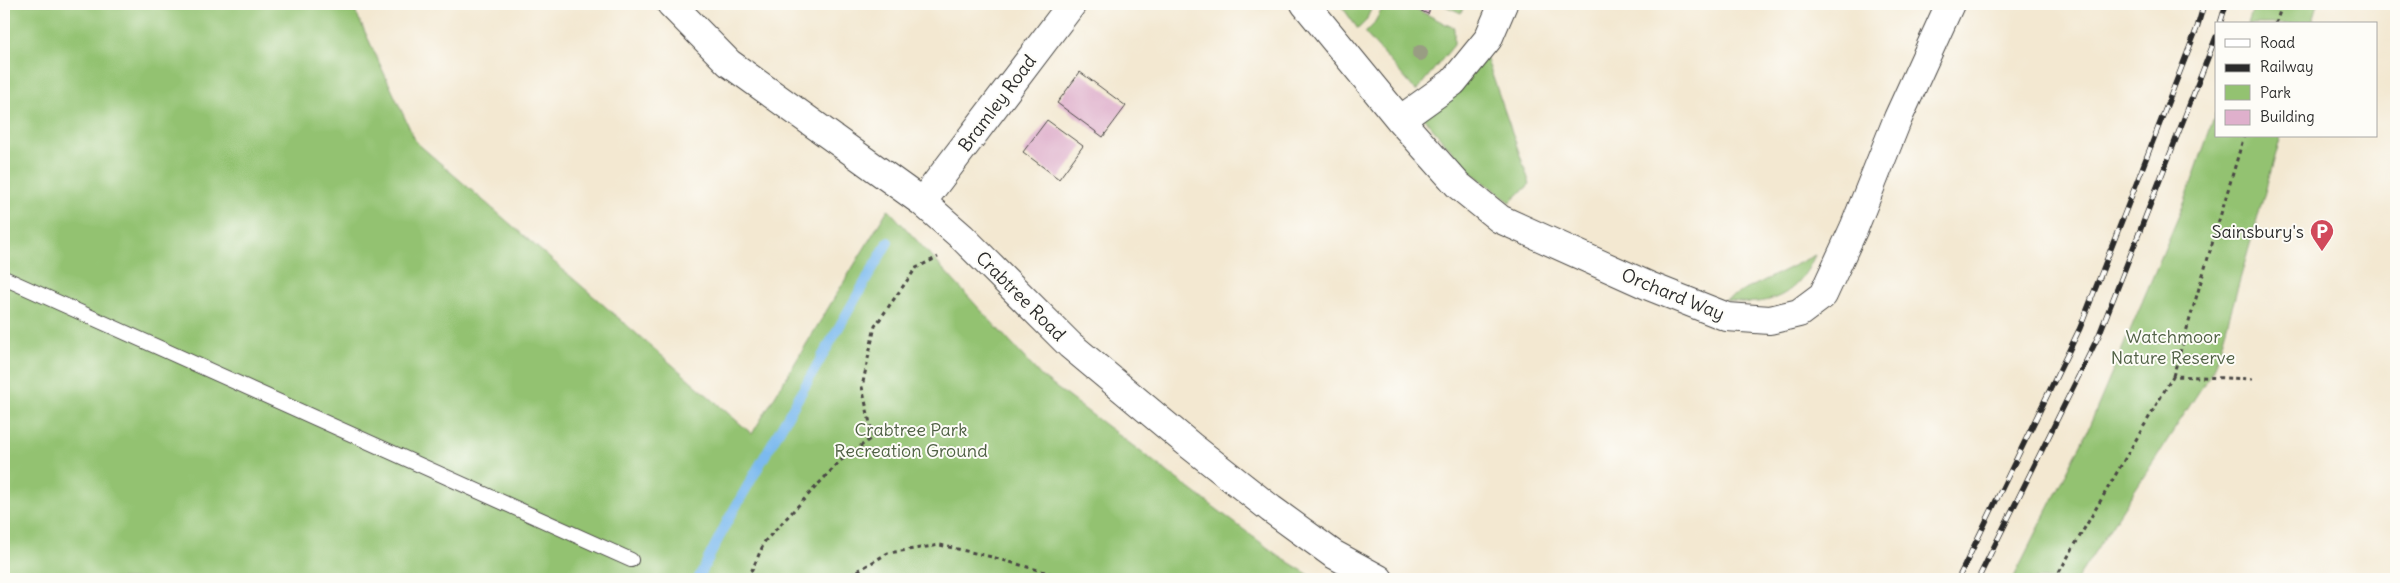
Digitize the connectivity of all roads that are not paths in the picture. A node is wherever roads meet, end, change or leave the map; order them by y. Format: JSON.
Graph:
{"nodes":[{"id":1,"x":671,"y":4,"type":"edge"},
{"id":2,"x":1072,"y":4,"type":"edge"},
{"id":3,"x":1305,"y":4,"type":"edge"},
{"id":4,"x":1502,"y":4,"type":"edge"},
{"id":5,"x":1950,"y":4,"type":"edge"},
{"id":6,"x":1400,"y":120,"type":"junction"},
{"id":7,"x":922,"y":202,"type":"junction"},
{"id":8,"x":4,"y":278,"type":"edge"},
{"id":9,"x":631,"y":560,"type":"dead end"},
{"id":10,"x":1379,"y":579,"type":"edge"}],
"edges":[{"from":1,"to":7,"type":"street","name":"Crabtree Road"},
{"from":2,"to":7,"type":"street","name":"Bramley Road"},
{"from":3,"to":6,"type":"street","name":"Orchard Way"},
{"from":4,"to":6,"type":"street"},
{"from":5,"to":6,"type":"street","name":"Orchard Way"},
{"from":7,"to":10,"type":"street","name":"Crabtree Road"},
{"from":8,"to":9,"type":"lane"}]}
